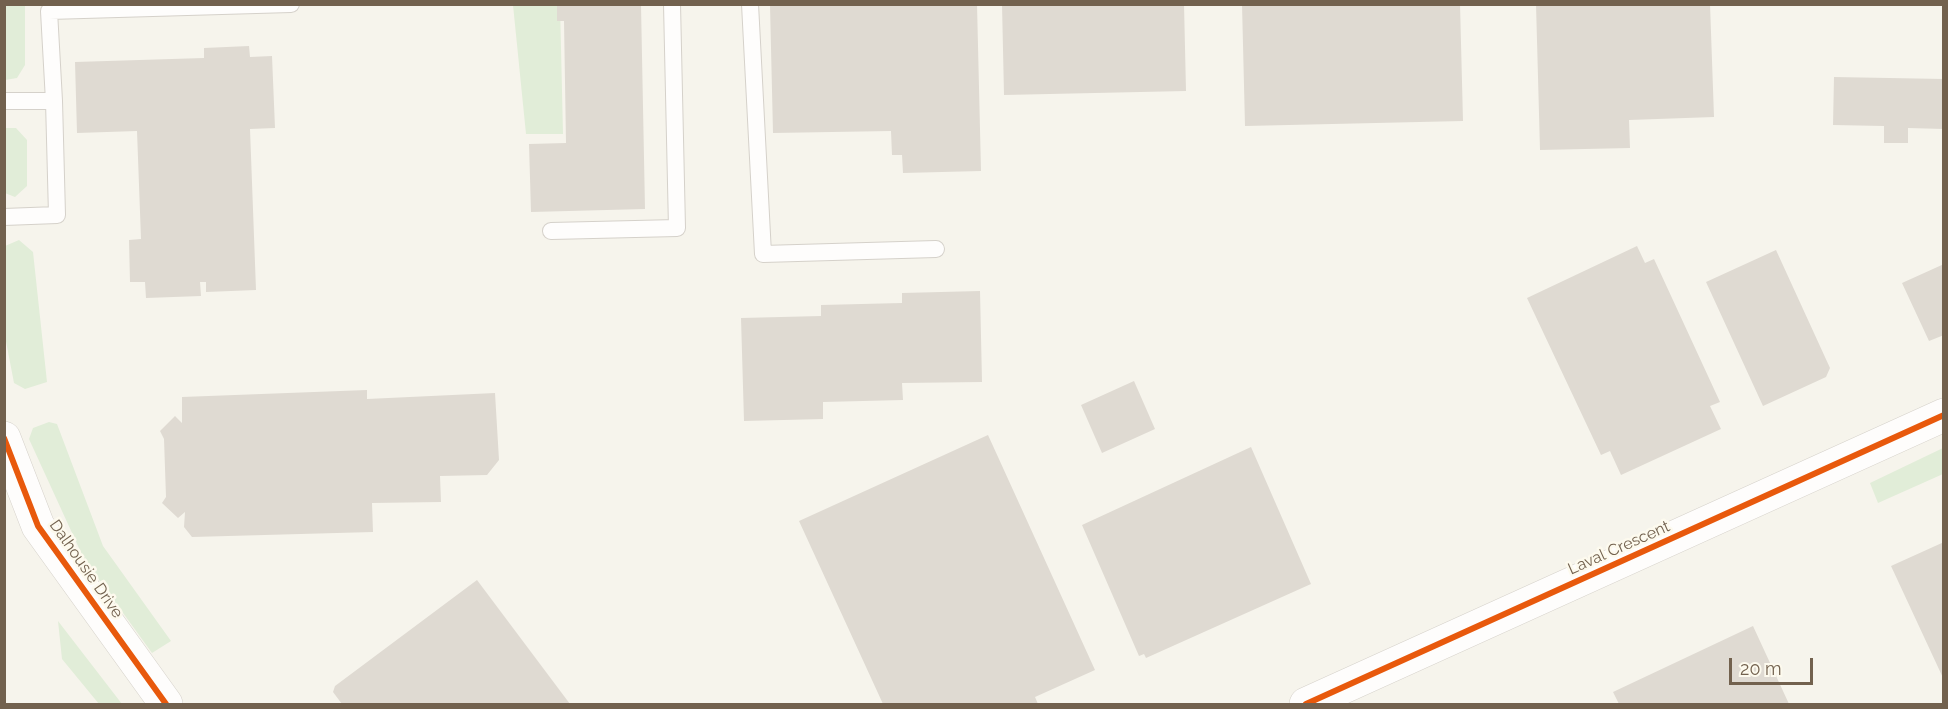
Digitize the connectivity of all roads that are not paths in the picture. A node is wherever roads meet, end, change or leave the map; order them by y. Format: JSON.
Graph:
{"nodes":[{"id":1,"x":291,"y":4,"type":"edge"},
{"id":2,"x":672,"y":4,"type":"edge"},
{"id":3,"x":750,"y":4,"type":"edge"},
{"id":4,"x":4,"y":101,"type":"edge"},
{"id":5,"x":54,"y":101,"type":"junction"},
{"id":6,"x":4,"y":217,"type":"edge"},
{"id":7,"x":551,"y":231,"type":"dead end"},
{"id":8,"x":936,"y":249,"type":"dead end"},
{"id":9,"x":1944,"y":415,"type":"edge"},
{"id":10,"x":4,"y":438,"type":"edge"},
{"id":11,"x":166,"y":705,"type":"edge"},
{"id":12,"x":1306,"y":705,"type":"edge"}],
"edges":[{"from":1,"to":5,"type":"lane"},
{"from":2,"to":7,"type":"lane"},
{"from":3,"to":8,"type":"lane"},
{"from":4,"to":5,"type":"lane"},
{"from":5,"to":6,"type":"lane"},
{"from":9,"to":12,"type":"street","name":"Laval Crescent"},
{"from":10,"to":11,"type":"street","name":"Dalhousie Drive"}]}
